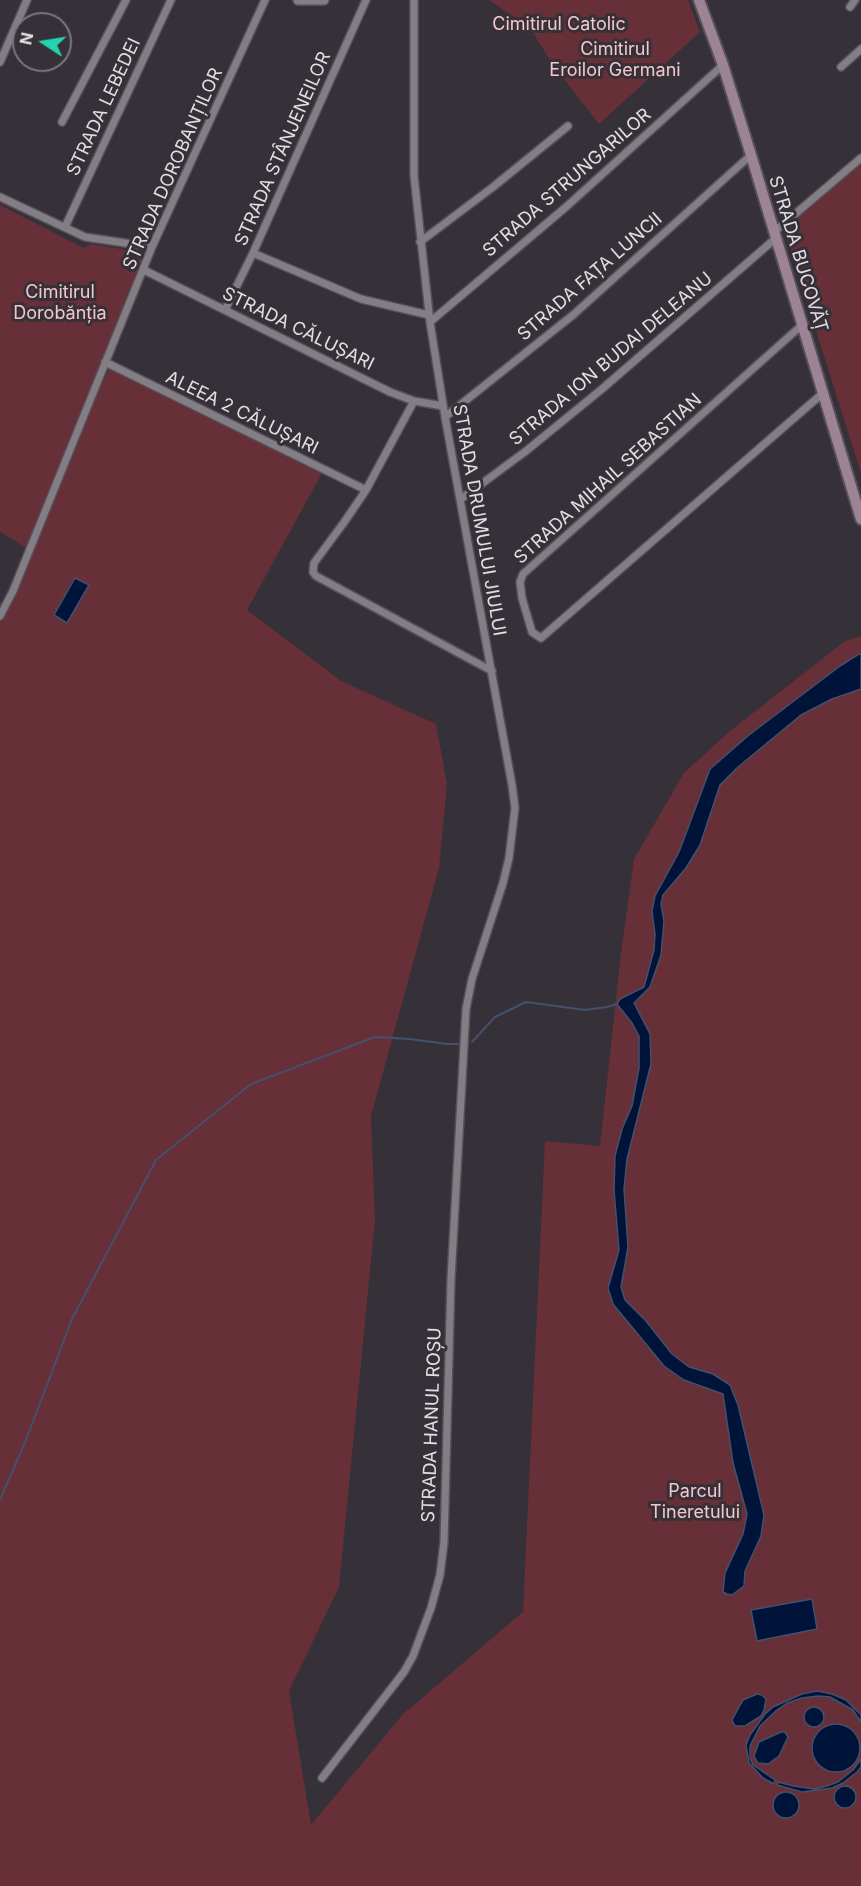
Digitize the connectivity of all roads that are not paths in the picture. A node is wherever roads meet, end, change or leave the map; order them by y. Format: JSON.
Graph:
{"nodes":[{"id":1,"x":27,"y":0,"type":"edge"},
{"id":2,"x":126,"y":0,"type":"edge"},
{"id":3,"x":171,"y":0,"type":"edge"},
{"id":4,"x":265,"y":0,"type":"edge"},
{"id":5,"x":297,"y":0,"type":"edge"},
{"id":6,"x":324,"y":0,"type":"edge"},
{"id":7,"x":366,"y":0,"type":"edge"},
{"id":8,"x":414,"y":0,"type":"edge"},
{"id":9,"x":699,"y":0,"type":"edge"},
{"id":10,"x":855,"y":0,"type":"edge"},
{"id":11,"x":850,"y":7,"type":"dead end"},
{"id":12,"x":861,"y":49,"type":"edge"},
{"id":13,"x":0,"y":62,"type":"edge"},
{"id":14,"x":723,"y":65,"type":"junction"},
{"id":15,"x":841,"y":67,"type":"dead end"},
{"id":16,"x":62,"y":122,"type":"dead end"},
{"id":17,"x":568,"y":126,"type":"dead end"},
{"id":18,"x":751,"y":155,"type":"junction"},
{"id":19,"x":861,"y":158,"type":"edge"},
{"id":20,"x":0,"y":197,"type":"edge"},
{"id":21,"x":65,"y":227,"type":"junction"},
{"id":22,"x":775,"y":235,"type":"junction"},
{"id":23,"x":420,"y":242,"type":"junction"},
{"id":24,"x":152,"y":247,"type":"junction"},
{"id":25,"x":253,"y":253,"type":"junction"},
{"id":26,"x":144,"y":270,"type":"junction"},
{"id":27,"x":225,"y":310,"type":"junction"},
{"id":28,"x":429,"y":319,"type":"junction"},
{"id":29,"x":802,"y":325,"type":"junction"},
{"id":30,"x":105,"y":362,"type":"junction"},
{"id":31,"x":823,"y":393,"type":"junction"},
{"id":32,"x":414,"y":401,"type":"junction"},
{"id":33,"x":443,"y":406,"type":"junction"},
{"id":34,"x":445,"y":417,"type":"junction"},
{"id":35,"x":366,"y":490,"type":"junction"},
{"id":36,"x":461,"y":499,"type":"junction"},
{"id":37,"x":861,"y":519,"type":"edge"},
{"id":38,"x":0,"y":616,"type":"edge"},
{"id":39,"x":492,"y":671,"type":"junction"},
{"id":40,"x":465,"y":1038,"type":"joint"},
{"id":41,"x":322,"y":1778,"type":"dead end"}],
"edges":[{"from":1,"to":13,"type":"street"},
{"from":2,"to":16,"type":"street"},
{"from":3,"to":21,"type":"street","name":"STRADA LEBEDEI"},
{"from":4,"to":24,"type":"street","name":"STRADA DOROBANȚILOR"},
{"from":5,"to":6,"type":"street"},
{"from":7,"to":25,"type":"street","name":"STRADA STÂNJENEILOR"},
{"from":8,"to":23,"type":"street","name":"STRADA DRUMULUI JIULUI"},
{"from":9,"to":14,"type":"main road","name":"STRADA BUCOVĂȚ"},
{"from":10,"to":11,"type":"street"},
{"from":12,"to":15,"type":"street"},
{"from":14,"to":18,"type":"main road","name":"STRADA BUCOVĂȚ"},
{"from":14,"to":28,"type":"street","name":"STRADA STRUNGARILOR"},
{"from":17,"to":23,"type":"street"},
{"from":18,"to":22,"type":"main road","name":"STRADA BUCOVĂȚ"},
{"from":18,"to":34,"type":"street","name":"STRADA FAȚA LUNCII"},
{"from":19,"to":22,"type":"street","name":"STRADA ION BUDAI DELEANU"},
{"from":20,"to":21,"type":"street"},
{"from":21,"to":24,"type":"street"},
{"from":22,"to":29,"type":"main road","name":"STRADA BUCOVĂȚ"},
{"from":22,"to":36,"type":"street","name":"STRADA ION BUDAI DELEANU"},
{"from":23,"to":28,"type":"street","name":"STRADA DRUMULUI JIULUI"},
{"from":24,"to":26,"type":"street","name":"STRADA DOROBANȚILOR"},
{"from":25,"to":27,"type":"street","name":"STRADA STÂNJENEILOR"},
{"from":25,"to":28,"type":"street"},
{"from":26,"to":27,"type":"street","name":"STRADA CĂLUȘARI"},
{"from":26,"to":30,"type":"street","name":"STRADA DOROBANȚILOR"},
{"from":27,"to":32,"type":"street","name":"STRADA CĂLUȘARI"},
{"from":28,"to":33,"type":"street","name":"STRADA DRUMULUI JIULUI"},
{"from":29,"to":31,"type":"main road","name":"STRADA BUCOVĂȚ"},
{"from":29,"to":31,"type":"street","name":"STRADA MIHAIL SEBASTIAN"},
{"from":30,"to":35,"type":"street","name":"ALEEA 2 CĂLUȘARI"},
{"from":30,"to":38,"type":"street","name":"STRADA DOROBANȚILOR"},
{"from":31,"to":37,"type":"main road","name":"STRADA BUCOVĂȚ"},
{"from":32,"to":33,"type":"street","name":"STRADA CĂLUȘARI"},
{"from":32,"to":35,"type":"street"},
{"from":33,"to":34,"type":"street","name":"STRADA DRUMULUI JIULUI"},
{"from":34,"to":36,"type":"street","name":"STRADA DRUMULUI JIULUI"},
{"from":35,"to":39,"type":"street"},
{"from":36,"to":39,"type":"street","name":"STRADA DRUMULUI JIULUI"},
{"from":39,"to":40,"type":"street","name":"STRADA DRUMULUI JIULUI"},
{"from":40,"to":41,"type":"street","name":"STRADA HANUL ROȘU"}]}
